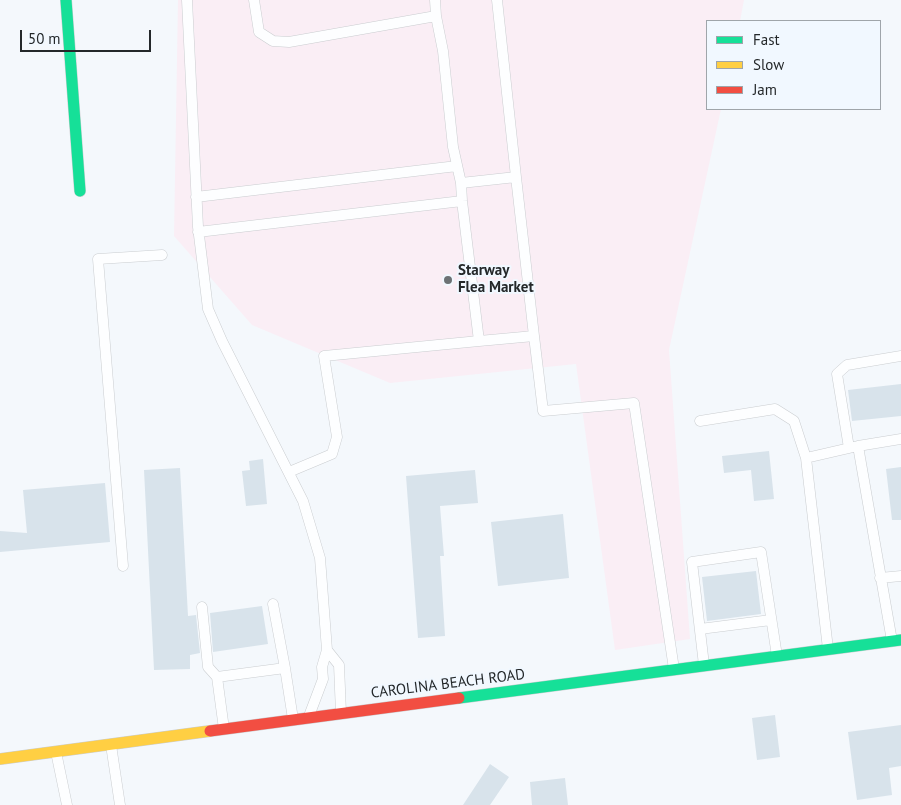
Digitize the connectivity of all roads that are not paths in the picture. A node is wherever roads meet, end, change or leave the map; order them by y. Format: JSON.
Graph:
{"nodes":[{"id":1,"x":66,"y":0,"type":"edge"},
{"id":2,"x":187,"y":0,"type":"edge"},
{"id":3,"x":254,"y":0,"type":"edge"},
{"id":4,"x":435,"y":0,"type":"edge"},
{"id":5,"x":497,"y":0,"type":"edge"},
{"id":6,"x":436,"y":16,"type":"junction"},
{"id":7,"x":457,"y":166,"type":"junction"},
{"id":8,"x":516,"y":177,"type":"junction"},
{"id":9,"x":461,"y":183,"type":"junction"},
{"id":10,"x":80,"y":191,"type":"dead end"},
{"id":11,"x":196,"y":197,"type":"junction"},
{"id":12,"x":462,"y":202,"type":"junction"},
{"id":13,"x":198,"y":232,"type":"junction"},
{"id":14,"x":162,"y":255,"type":"dead end"},
{"id":15,"x":534,"y":336,"type":"junction"},
{"id":16,"x":479,"y":341,"type":"junction"},
{"id":17,"x":901,"y":356,"type":"edge"},
{"id":18,"x":700,"y":422,"type":"dead end"},
{"id":19,"x":901,"y":439,"type":"edge"},
{"id":20,"x":853,"y":447,"type":"junction"},
{"id":21,"x":806,"y":458,"type":"junction"},
{"id":22,"x":289,"y":472,"type":"junction"},
{"id":23,"x":123,"y":566,"type":"dead end"},
{"id":24,"x":901,"y":576,"type":"edge"},
{"id":25,"x":880,"y":578,"type":"junction"},
{"id":26,"x":274,"y":604,"type":"dead end"},
{"id":27,"x":202,"y":607,"type":"dead end"},
{"id":28,"x":771,"y":620,"type":"junction"},
{"id":29,"x":700,"y":629,"type":"junction"},
{"id":30,"x":896,"y":641,"type":"edge"},
{"id":31,"x":327,"y":650,"type":"junction"},
{"id":32,"x":828,"y":650,"type":"junction"},
{"id":33,"x":777,"y":657,"type":"junction"},
{"id":34,"x":704,"y":666,"type":"junction"},
{"id":35,"x":285,"y":668,"type":"junction"},
{"id":36,"x":674,"y":670,"type":"junction"},
{"id":37,"x":217,"y":677,"type":"junction"},
{"id":38,"x":342,"y":714,"type":"junction"},
{"id":39,"x":309,"y":718,"type":"junction"},
{"id":40,"x":293,"y":720,"type":"junction"},
{"id":41,"x":224,"y":729,"type":"junction"},
{"id":42,"x":111,"y":744,"type":"junction"},
{"id":43,"x":55,"y":751,"type":"junction"},
{"id":44,"x":0,"y":760,"type":"edge"},
{"id":45,"x":67,"y":805,"type":"edge"},
{"id":46,"x":120,"y":805,"type":"edge"}],
"edges":[{"from":1,"to":10,"type":"main road"},
{"from":2,"to":11,"type":"lane"},
{"from":3,"to":6,"type":"lane"},
{"from":4,"to":6,"type":"lane"},
{"from":5,"to":8,"type":"lane"},
{"from":6,"to":7,"type":"lane"},
{"from":7,"to":9,"type":"lane"},
{"from":7,"to":11,"type":"lane"},
{"from":8,"to":9,"type":"lane"},
{"from":8,"to":15,"type":"lane"},
{"from":9,"to":12,"type":"lane"},
{"from":11,"to":13,"type":"lane"},
{"from":12,"to":13,"type":"lane"},
{"from":12,"to":16,"type":"lane"},
{"from":13,"to":22,"type":"lane"},
{"from":14,"to":23,"type":"lane"},
{"from":15,"to":16,"type":"lane"},
{"from":15,"to":36,"type":"lane"},
{"from":16,"to":22,"type":"lane"},
{"from":17,"to":20,"type":"lane"},
{"from":18,"to":21,"type":"lane"},
{"from":19,"to":20,"type":"lane"},
{"from":20,"to":21,"type":"lane"},
{"from":20,"to":25,"type":"lane"},
{"from":21,"to":32,"type":"lane"},
{"from":22,"to":31,"type":"lane"},
{"from":24,"to":25,"type":"lane"},
{"from":25,"to":30,"type":"lane"},
{"from":26,"to":35,"type":"lane"},
{"from":27,"to":37,"type":"lane"},
{"from":28,"to":29,"type":"lane"},
{"from":28,"to":29,"type":"lane"},
{"from":28,"to":33,"type":"lane"},
{"from":29,"to":34,"type":"lane"},
{"from":30,"to":32,"type":"main road","name":"CAROLINA BEACH ROAD"},
{"from":31,"to":38,"type":"lane"},
{"from":31,"to":39,"type":"lane"},
{"from":32,"to":33,"type":"main road","name":"CAROLINA BEACH ROAD"},
{"from":33,"to":34,"type":"main road","name":"CAROLINA BEACH ROAD"},
{"from":34,"to":36,"type":"main road","name":"CAROLINA BEACH ROAD"},
{"from":35,"to":37,"type":"lane"},
{"from":35,"to":40,"type":"lane"},
{"from":36,"to":38,"type":"main road","name":"CAROLINA BEACH ROAD"},
{"from":37,"to":41,"type":"lane"},
{"from":38,"to":39,"type":"main road","name":"CAROLINA BEACH ROAD"},
{"from":39,"to":40,"type":"main road","name":"CAROLINA BEACH ROAD"},
{"from":40,"to":41,"type":"main road","name":"CAROLINA BEACH ROAD"},
{"from":41,"to":42,"type":"main road","name":"CAROLINA BEACH ROAD"},
{"from":42,"to":43,"type":"main road","name":"CAROLINA BEACH ROAD"},
{"from":42,"to":46,"type":"lane"},
{"from":43,"to":44,"type":"main road","name":"CAROLINA BEACH ROAD"},
{"from":43,"to":45,"type":"lane"}]}
